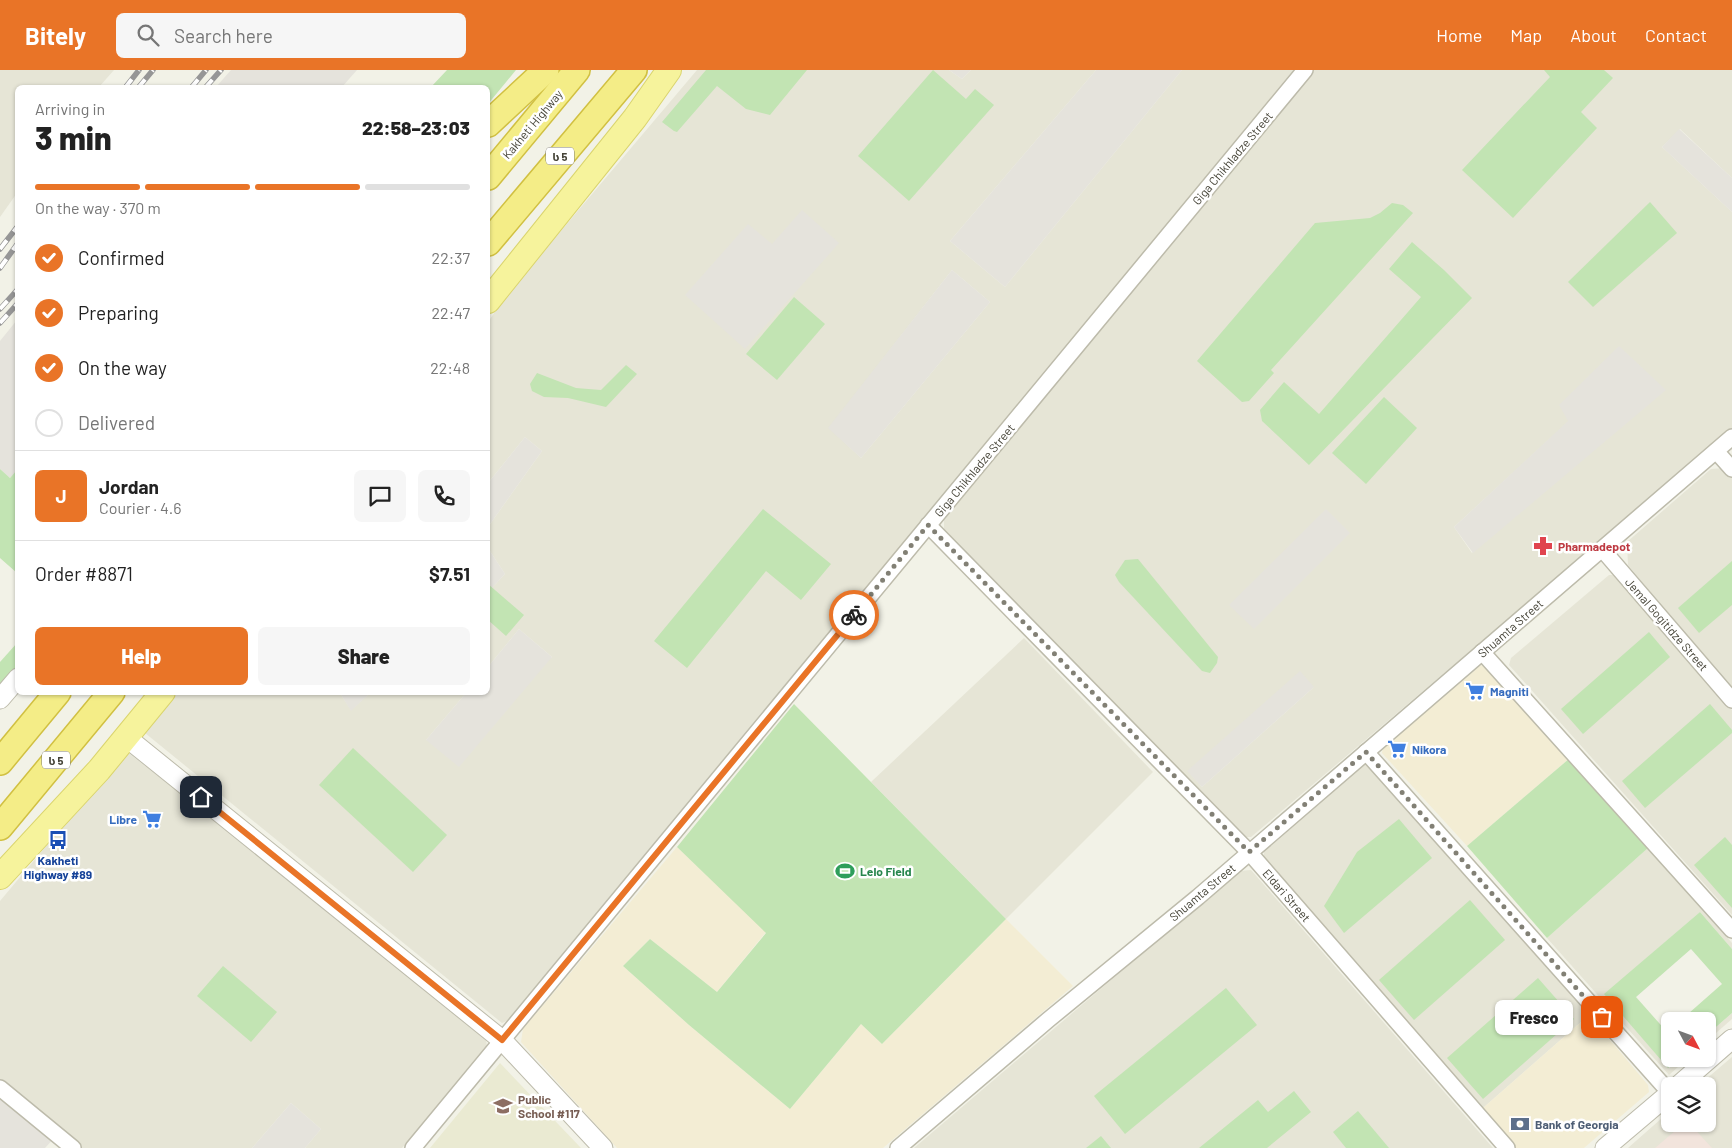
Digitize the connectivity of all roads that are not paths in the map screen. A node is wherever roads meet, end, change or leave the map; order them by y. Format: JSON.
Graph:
{"nodes":[{"id":1,"x":530,"y":70,"type":"edge"},
{"id":2,"x":546,"y":70,"type":"edge"},
{"id":3,"x":563,"y":70,"type":"edge"},
{"id":4,"x":577,"y":70,"type":"edge"},
{"id":5,"x":634,"y":70,"type":"edge"},
{"id":6,"x":669,"y":70,"type":"edge"},
{"id":7,"x":1305,"y":70,"type":"edge"},
{"id":8,"x":490,"y":117,"type":"edge"},
{"id":9,"x":535,"y":120,"type":"junction"},
{"id":10,"x":490,"y":122,"type":"edge"},
{"id":11,"x":490,"y":175,"type":"edge"},
{"id":12,"x":490,"y":241,"type":"edge"},
{"id":13,"x":490,"y":299,"type":"edge"},
{"id":14,"x":1732,"y":437,"type":"edge"},
{"id":15,"x":1716,"y":451,"type":"junction"},
{"id":16,"x":1732,"y":469,"type":"edge"},
{"id":17,"x":928,"y":525,"type":"junction"},
{"id":18,"x":1602,"y":549,"type":"junction"},
{"id":19,"x":1482,"y":652,"type":"junction"},
{"id":20,"x":15,"y":682,"type":"edge"},
{"id":21,"x":56,"y":695,"type":"edge"},
{"id":22,"x":110,"y":695,"type":"edge"},
{"id":23,"x":160,"y":695,"type":"edge"},
{"id":24,"x":0,"y":699,"type":"edge"},
{"id":25,"x":1732,"y":700,"type":"edge"},
{"id":26,"x":126,"y":736,"type":"junction"},
{"id":27,"x":1366,"y":752,"type":"junction"},
{"id":28,"x":0,"y":762,"type":"edge"},
{"id":29,"x":0,"y":827,"type":"edge"},
{"id":30,"x":1249,"y":852,"type":"junction"},
{"id":31,"x":0,"y":877,"type":"edge"},
{"id":32,"x":1732,"y":930,"type":"edge"},
{"id":33,"x":1732,"y":1039,"type":"edge"},
{"id":34,"x":502,"y":1040,"type":"junction"},
{"id":35,"x":1688,"y":1077,"type":"edge"},
{"id":36,"x":1661,"y":1083,"type":"edge"},
{"id":37,"x":0,"y":1088,"type":"edge"},
{"id":38,"x":1661,"y":1101,"type":"edge"},
{"id":39,"x":74,"y":1148,"type":"edge"},
{"id":40,"x":414,"y":1148,"type":"edge"},
{"id":41,"x":603,"y":1148,"type":"edge"},
{"id":42,"x":898,"y":1148,"type":"edge"},
{"id":43,"x":1507,"y":1148,"type":"edge"},
{"id":44,"x":1605,"y":1148,"type":"edge"}],
"edges":[{"from":1,"to":8,"type":"street"},
{"from":2,"to":10,"type":"highway"},
{"from":3,"to":9,"type":"highway"},
{"from":4,"to":9,"type":"highway","name":"Kakheti Highway"},
{"from":5,"to":12,"type":"highway","number":"ს 5"},
{"from":6,"to":13,"type":"main road"},
{"from":7,"to":17,"type":"street","name":"Giga Chikhladze Street"},
{"from":9,"to":11,"type":"highway","name":"Kakheti Highway"},
{"from":14,"to":15,"type":"street","name":"Shuamta Street"},
{"from":15,"to":16,"type":"street"},
{"from":15,"to":18,"type":"street","name":"Shuamta Street"},
{"from":17,"to":30,"type":"street","name":"Eldari Street"},
{"from":17,"to":34,"type":"street","name":"Giga Chikhladze Street"},
{"from":18,"to":19,"type":"street","name":"Shuamta Street"},
{"from":18,"to":25,"type":"street","name":"Jemal Gogitidze Street"},
{"from":19,"to":27,"type":"street","name":"Shuamta Street"},
{"from":19,"to":32,"type":"street"},
{"from":20,"to":24,"type":"street"},
{"from":21,"to":28,"type":"highway"},
{"from":22,"to":29,"type":"highway","number":"ს 5"},
{"from":23,"to":26,"type":"main road"},
{"from":26,"to":31,"type":"main road"},
{"from":26,"to":34,"type":"street"},
{"from":27,"to":30,"type":"street","name":"Shuamta Street"},
{"from":27,"to":36,"type":"street"},
{"from":30,"to":42,"type":"street","name":"Shuamta Street"},
{"from":30,"to":43,"type":"street","name":"Eldari Street"},
{"from":33,"to":35,"type":"street"},
{"from":34,"to":40,"type":"street","name":"Giga Chikhladze Street"},
{"from":34,"to":41,"type":"street"},
{"from":37,"to":39,"type":"street"},
{"from":38,"to":44,"type":"street"}]}
